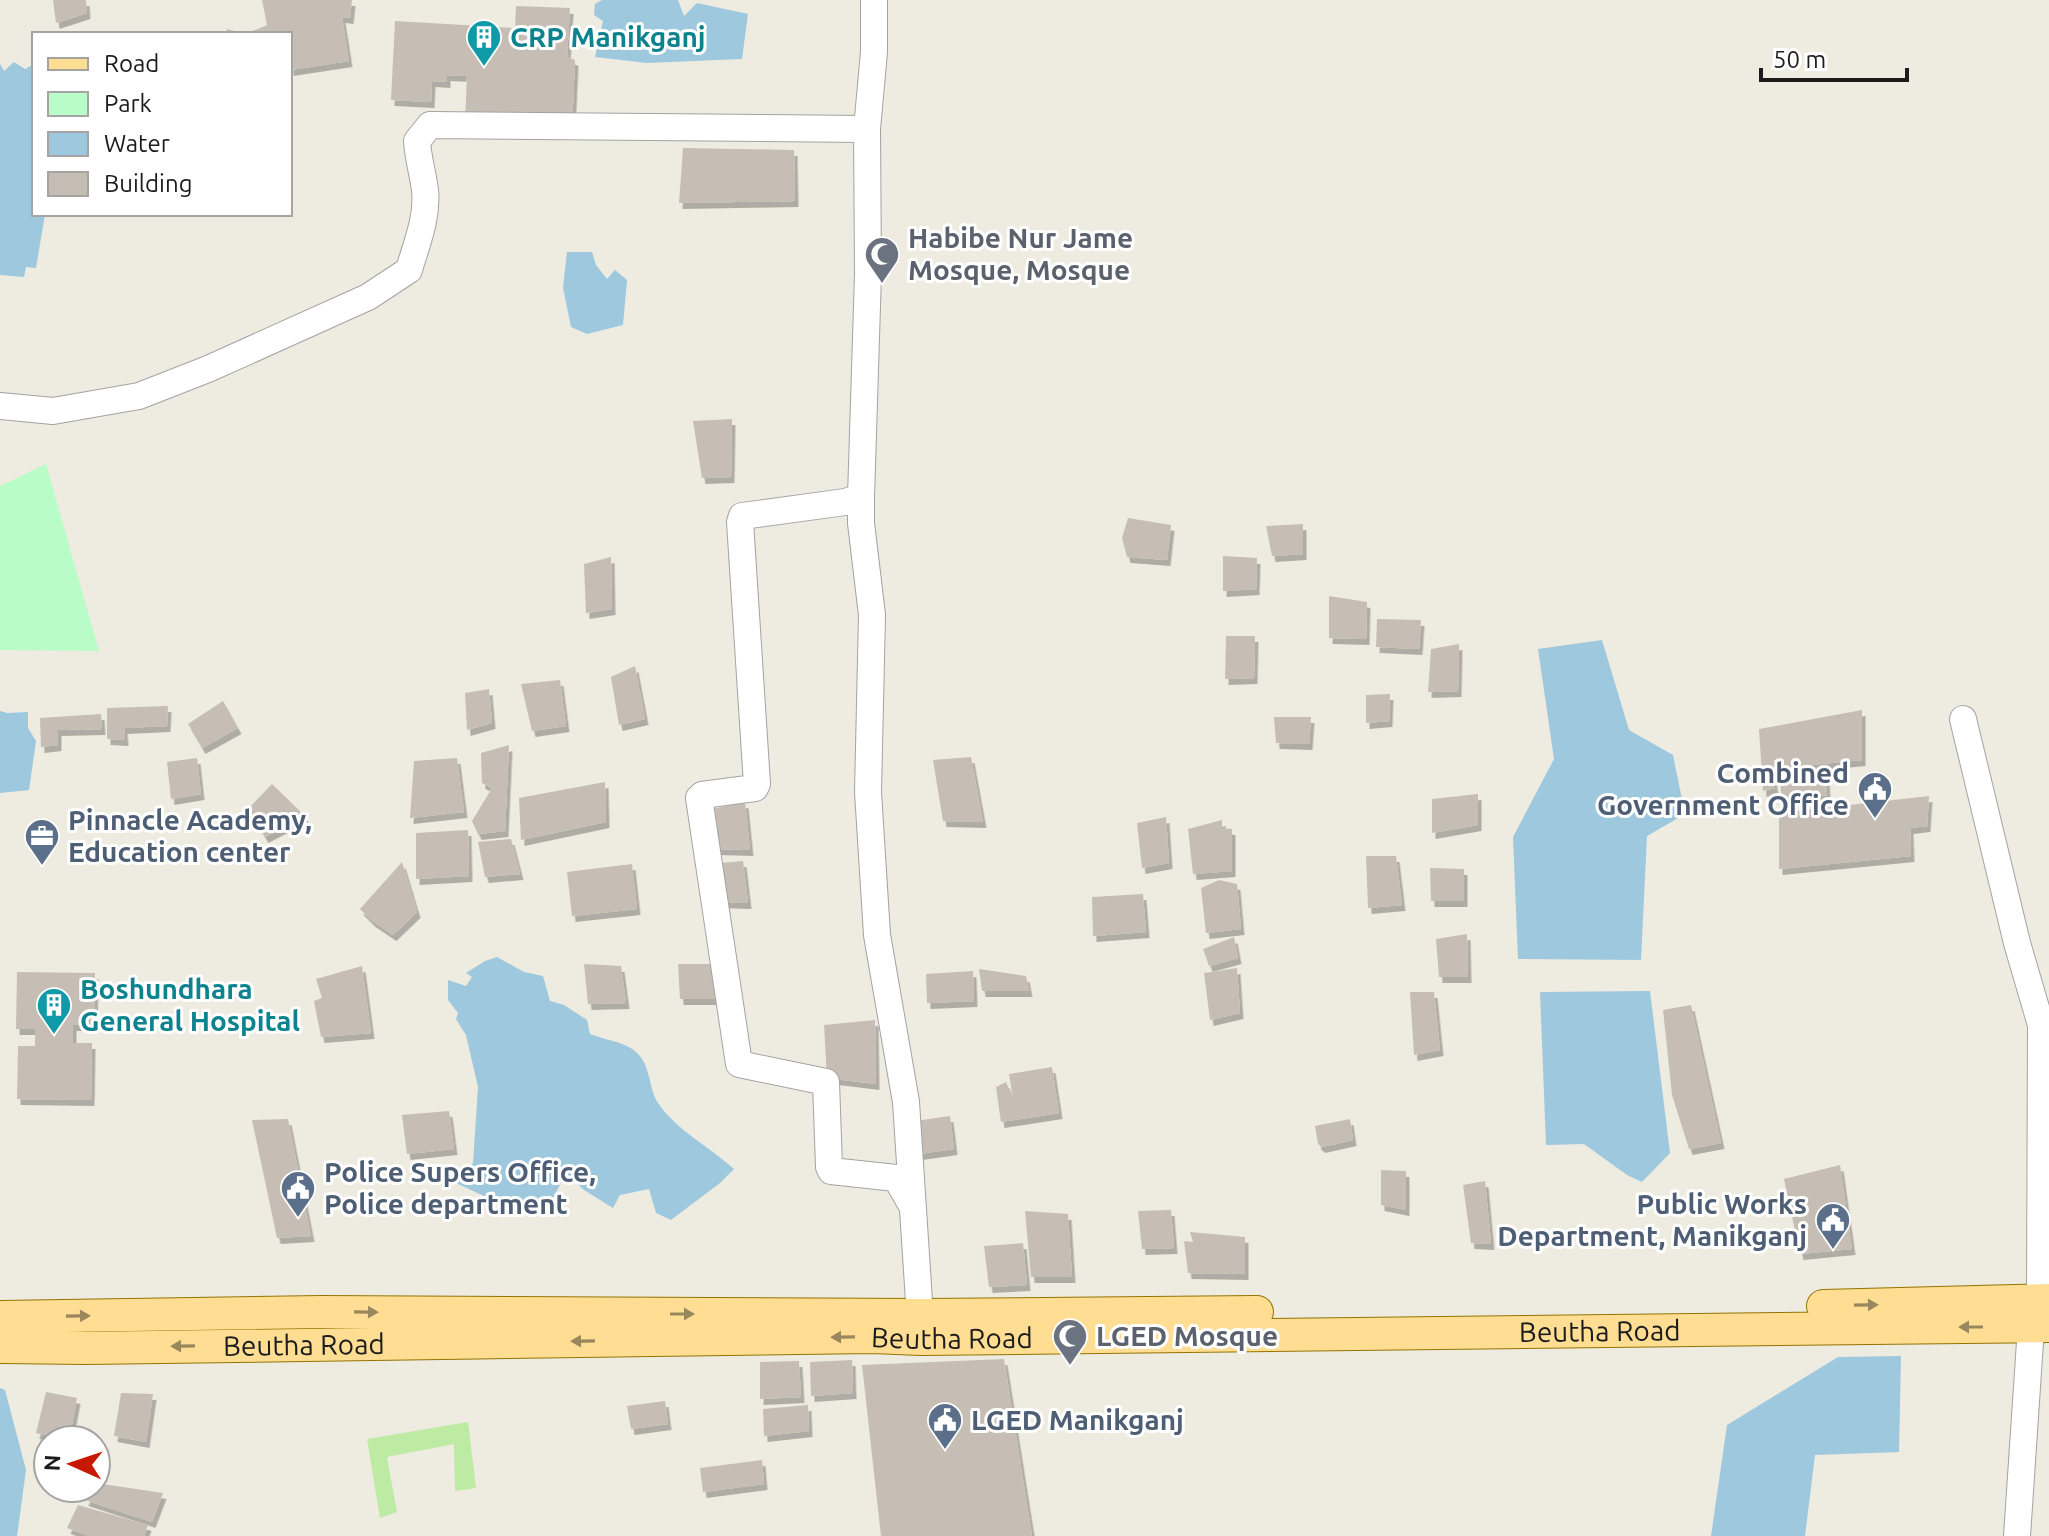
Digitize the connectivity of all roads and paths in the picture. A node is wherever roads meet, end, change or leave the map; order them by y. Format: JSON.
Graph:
{"nodes":[{"id":1,"x":874,"y":0,"type":"edge"},
{"id":2,"x":867,"y":129,"type":"junction"},
{"id":3,"x":0,"y":406,"type":"edge"},
{"id":4,"x":861,"y":497,"type":"junction"},
{"id":5,"x":1963,"y":719,"type":"dead end"},
{"id":6,"x":915,"y":1211,"type":"junction"},
{"id":7,"x":2042,"y":1314,"type":"edge"},
{"id":8,"x":0,"y":1317,"type":"edge"},
{"id":9,"x":320,"y":1327,"type":"junction"},
{"id":10,"x":921,"y":1327,"type":"junction"},
{"id":11,"x":0,"y":1347,"type":"edge"},
{"id":12,"x":2017,"y":1536,"type":"edge"}],
"edges":[{"from":1,"to":2,"type":"street"},
{"from":2,"to":3,"type":"street"},
{"from":2,"to":4,"type":"street"},
{"from":4,"to":6,"type":"street"},
{"from":4,"to":6,"type":"street"},
{"from":5,"to":7,"type":"street"},
{"from":6,"to":10,"type":"street"},
{"from":7,"to":10,"type":"main road","name":"Beutha Road"},
{"from":7,"to":12,"type":"street"},
{"from":8,"to":9,"type":"main road","name":"Beutha Road","one_way":true},
{"from":9,"to":10,"type":"main road","name":"Beutha Road"},
{"from":9,"to":11,"type":"main road","name":"Beutha Road","one_way":true}]}
